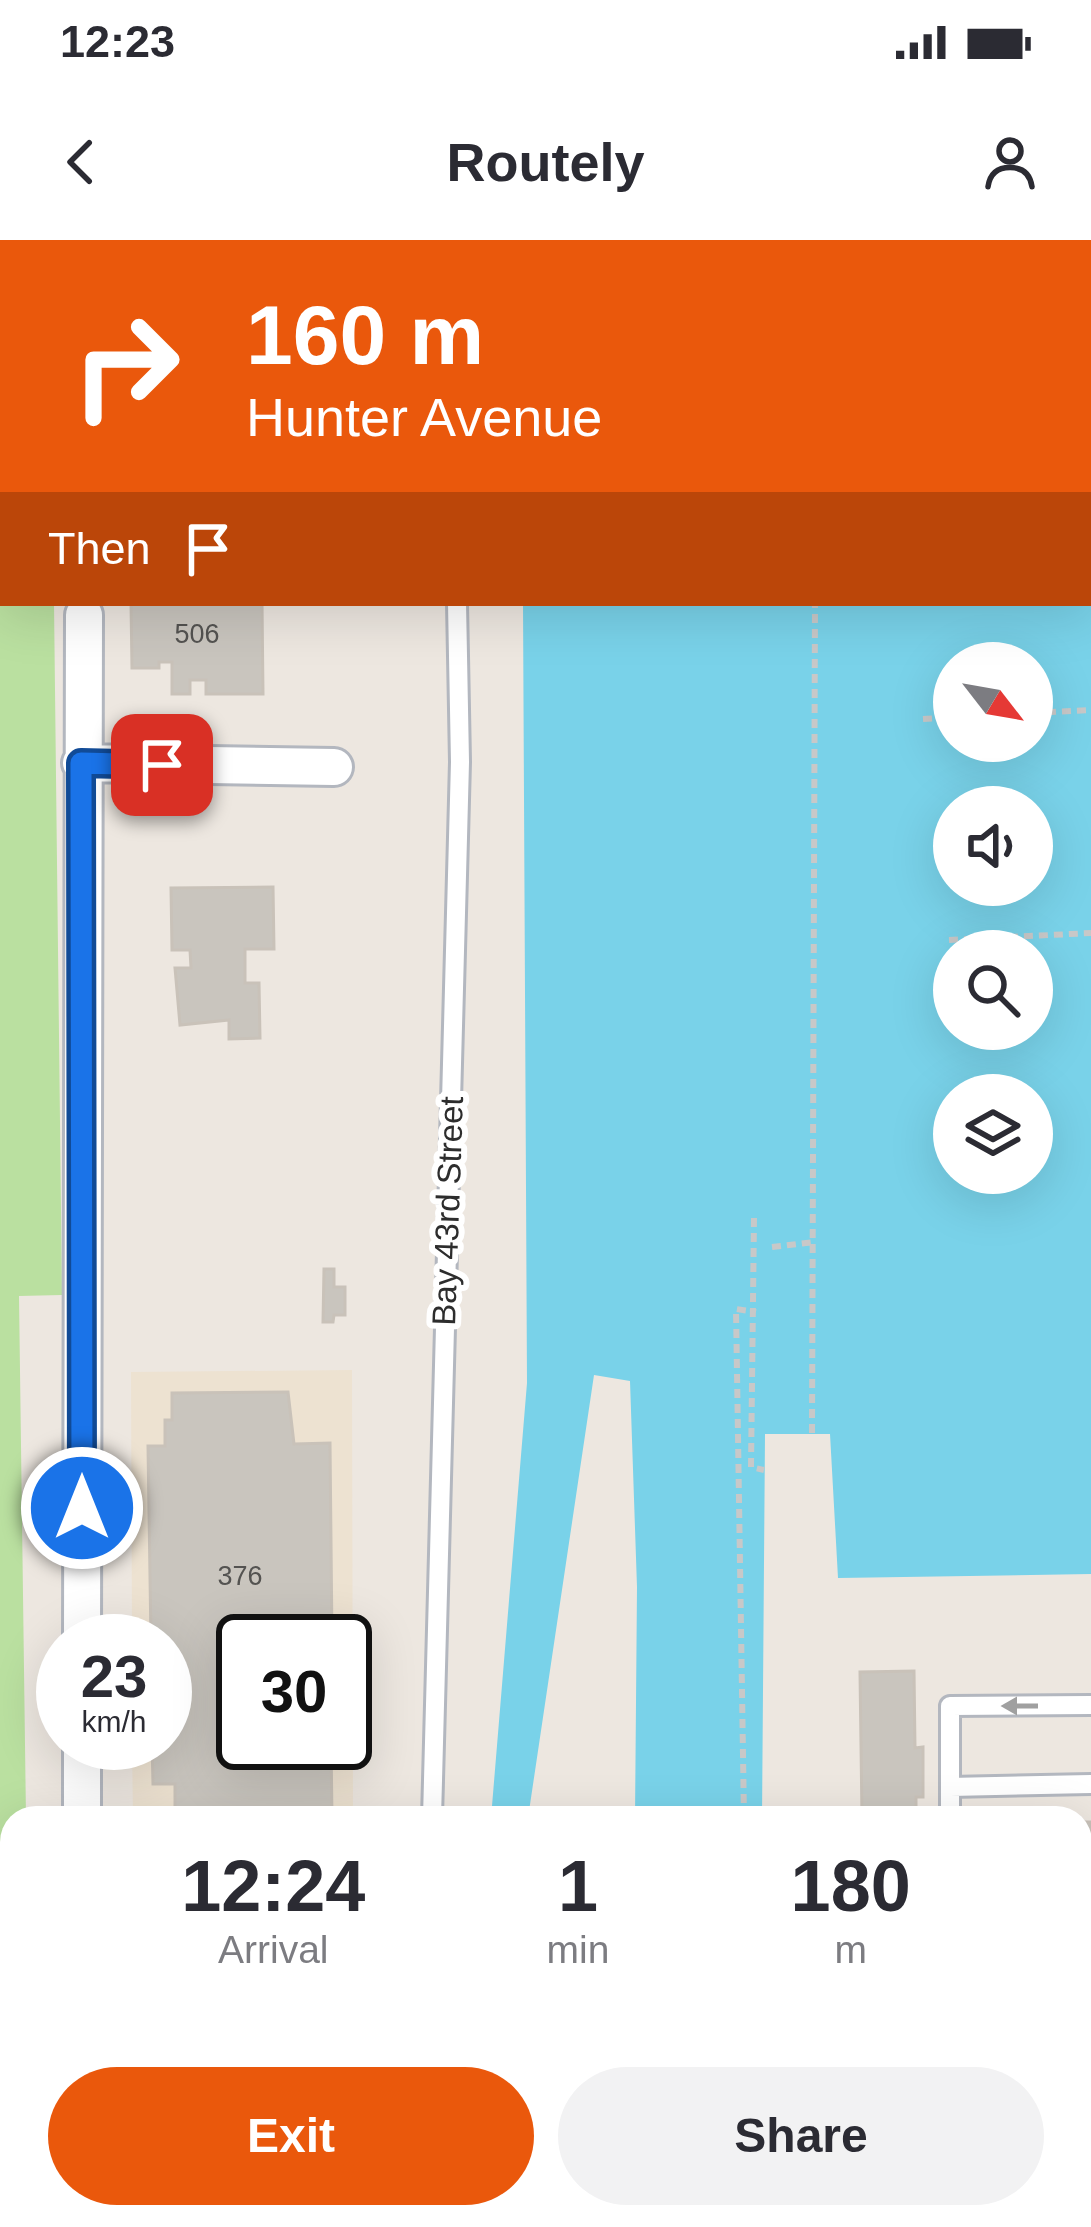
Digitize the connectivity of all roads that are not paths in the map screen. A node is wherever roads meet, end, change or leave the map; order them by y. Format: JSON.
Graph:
{"nodes":[{"id":1,"x":457,"y":606,"type":"edge"},
{"id":2,"x":84,"y":615,"type":"dead end"},
{"id":3,"x":81,"y":763,"type":"junction"},
{"id":4,"x":334,"y":767,"type":"dead end"},
{"id":5,"x":82,"y":1614,"type":"edge"},
{"id":6,"x":1091,"y":1706,"type":"edge"},
{"id":7,"x":82,"y":1770,"type":"edge"},
{"id":8,"x":1091,"y":1784,"type":"edge"},
{"id":9,"x":950,"y":1787,"type":"junction"},
{"id":10,"x":82,"y":1806,"type":"edge"},
{"id":11,"x":433,"y":1806,"type":"edge"},
{"id":12,"x":950,"y":1806,"type":"edge"}],
"edges":[{"from":1,"to":11,"type":"lane","name":"Bay 43rd Street"},
{"from":2,"to":3,"type":"street"},
{"from":3,"to":4,"type":"street"},
{"from":3,"to":5,"type":"street"},
{"from":6,"to":9,"type":"lane","one_way":true},
{"from":7,"to":10,"type":"street"},
{"from":8,"to":9,"type":"lane"},
{"from":9,"to":12,"type":"lane"}]}
